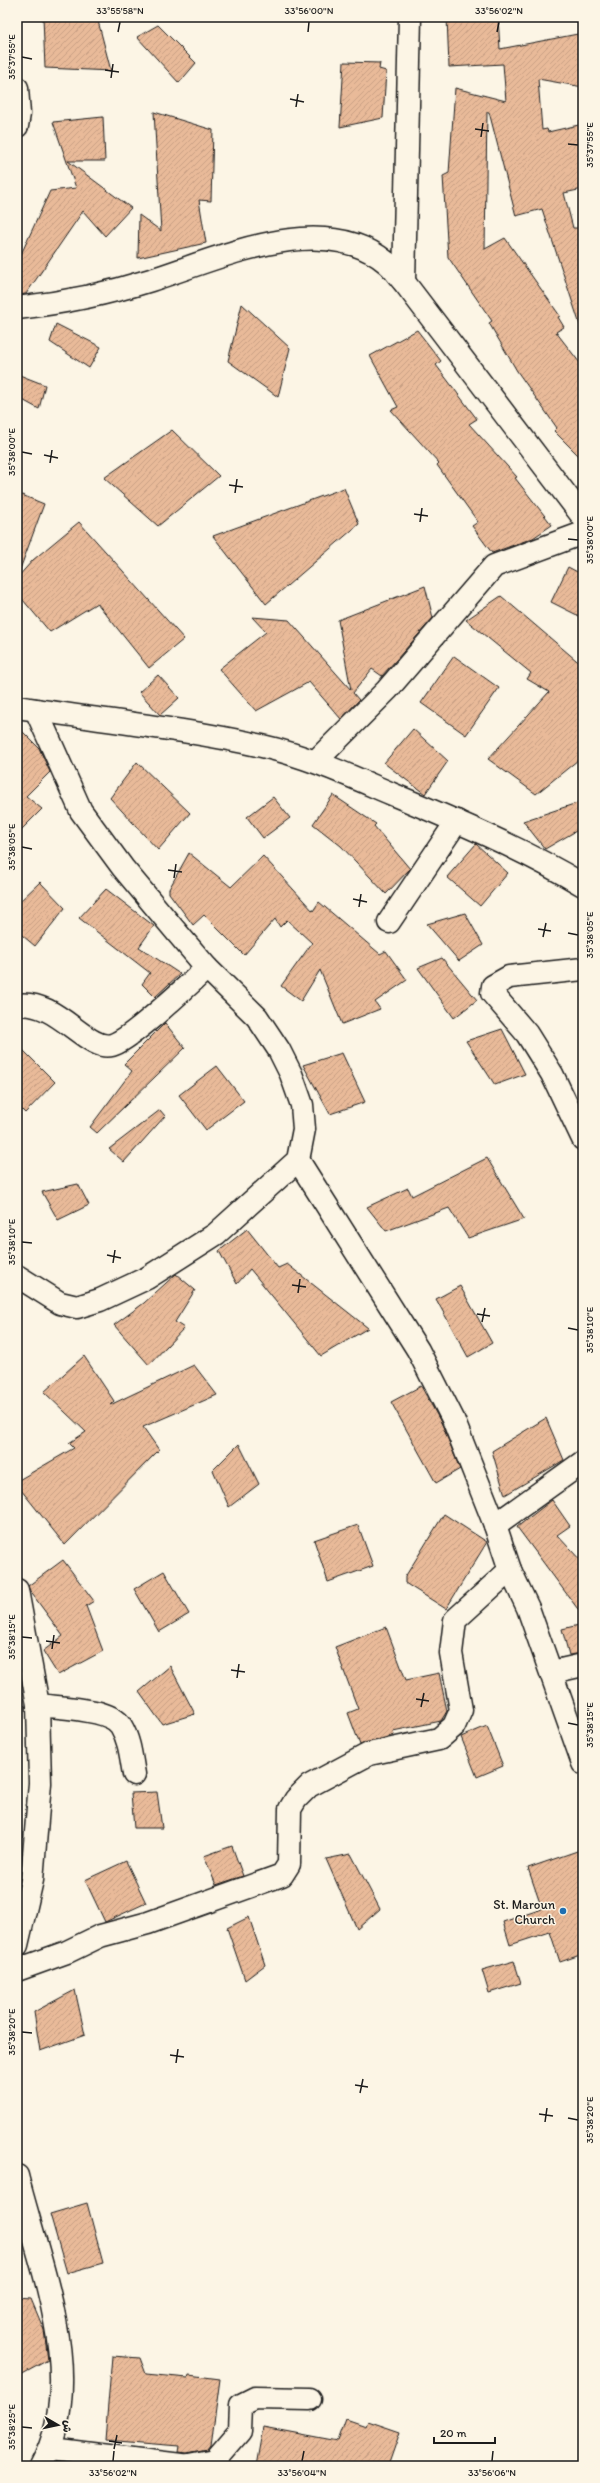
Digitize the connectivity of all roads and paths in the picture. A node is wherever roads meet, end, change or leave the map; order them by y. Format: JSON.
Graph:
{"nodes":[{"id":1,"x":410,"y":17,"type":"edge"},
{"id":2,"x":17,"y":88,"type":"edge"},
{"id":3,"x":17,"y":126,"type":"edge"},
{"id":4,"x":404,"y":282,"type":"junction"},
{"id":5,"x":17,"y":308,"type":"edge"},
{"id":6,"x":583,"y":517,"type":"edge"},
{"id":7,"x":583,"y":533,"type":"edge"},
{"id":8,"x":26,"y":709,"type":"edge"},
{"id":9,"x":316,"y":762,"type":"junction"},
{"id":10,"x":456,"y":821,"type":"junction"},
{"id":11,"x":583,"y":885,"type":"edge"},
{"id":12,"x":389,"y":922,"type":"dead end"},
{"id":13,"x":207,"y":968,"type":"junction"},
{"id":14,"x":583,"y":969,"type":"edge"},
{"id":15,"x":17,"y":1005,"type":"edge"},
{"id":16,"x":583,"y":1139,"type":"edge"},
{"id":17,"x":298,"y":1160,"type":"junction"},
{"id":18,"x":17,"y":1276,"type":"edge"},
{"id":19,"x":583,"y":1462,"type":"edge"},
{"id":20,"x":495,"y":1525,"type":"junction"},
{"id":21,"x":510,"y":1570,"type":"junction"},
{"id":22,"x":17,"y":1590,"type":"edge"},
{"id":23,"x":583,"y":1664,"type":"edge"},
{"id":24,"x":552,"y":1672,"type":"junction"},
{"id":25,"x":38,"y":1705,"type":"junction"},
{"id":26,"x":583,"y":1763,"type":"edge"},
{"id":27,"x":134,"y":1774,"type":"dead end"},
{"id":28,"x":17,"y":1945,"type":"edge"},
{"id":29,"x":17,"y":1970,"type":"edge"},
{"id":30,"x":17,"y":2176,"type":"edge"},
{"id":31,"x":310,"y":2399,"type":"dead end"},
{"id":32,"x":46,"y":2458,"type":"edge"},
{"id":33,"x":189,"y":2465,"type":"edge"}],
"edges":[{"from":1,"to":4,"type":"street"},
{"from":2,"to":3,"type":"street"},
{"from":4,"to":5,"type":"street"},
{"from":4,"to":6,"type":"street"},
{"from":7,"to":9,"type":"street"},
{"from":8,"to":9,"type":"street"},
{"from":8,"to":13,"type":"street"},
{"from":9,"to":10,"type":"street"},
{"from":10,"to":11,"type":"street"},
{"from":10,"to":12,"type":"street"},
{"from":13,"to":15,"type":"street"},
{"from":13,"to":17,"type":"street"},
{"from":14,"to":16,"type":"street"},
{"from":17,"to":18,"type":"street"},
{"from":17,"to":20,"type":"street"},
{"from":19,"to":20,"type":"street"},
{"from":20,"to":21,"type":"street"},
{"from":21,"to":24,"type":"street"},
{"from":21,"to":29,"type":"street"},
{"from":22,"to":25,"type":"street"},
{"from":23,"to":24,"type":"street"},
{"from":24,"to":26,"type":"street"},
{"from":25,"to":27,"type":"street"},
{"from":25,"to":28,"type":"street"},
{"from":30,"to":32,"type":"street"},
{"from":31,"to":33,"type":"street"},
{"from":32,"to":33,"type":"street"}]}
